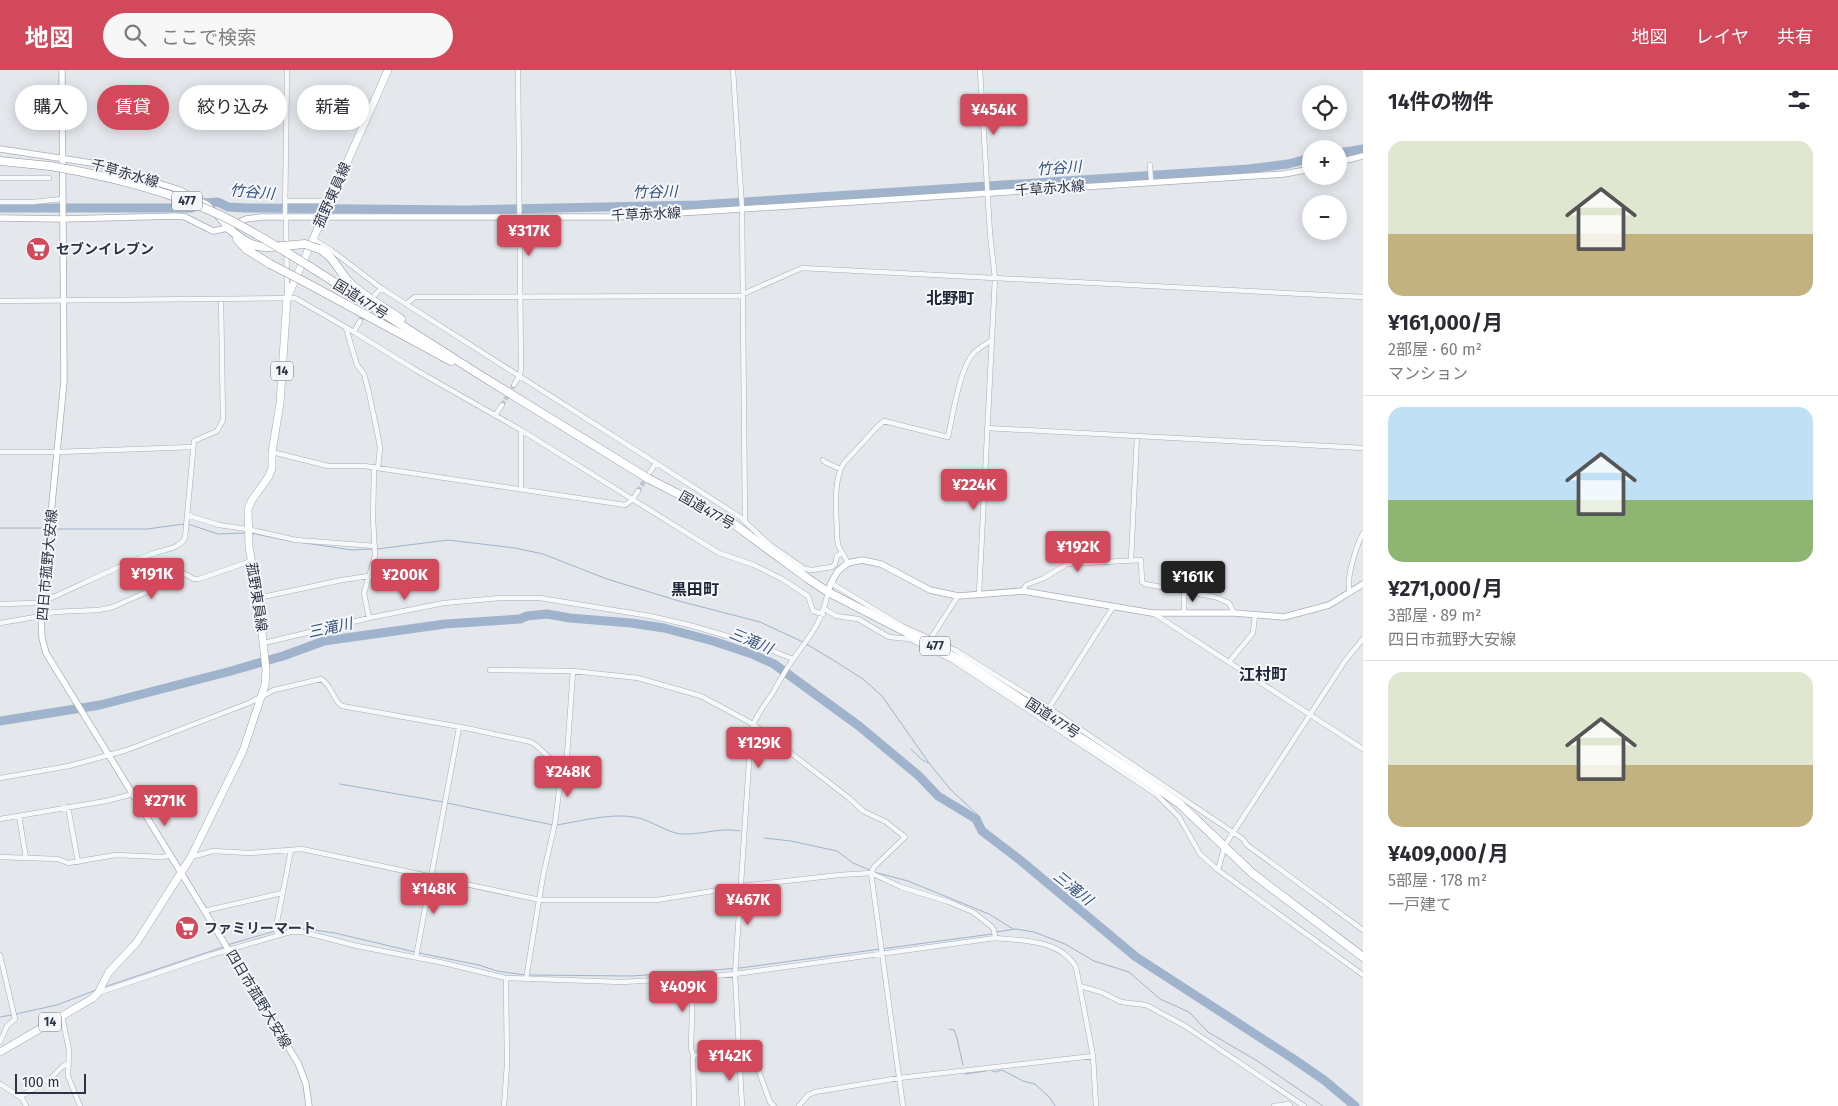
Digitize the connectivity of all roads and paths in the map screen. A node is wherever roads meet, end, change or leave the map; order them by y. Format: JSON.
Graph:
{"nodes":[{"id":1,"x":62,"y":70,"type":"edge"},
{"id":2,"x":287,"y":70,"type":"edge"},
{"id":3,"x":388,"y":70,"type":"edge"},
{"id":4,"x":518,"y":70,"type":"edge"},
{"id":5,"x":733,"y":70,"type":"edge"},
{"id":6,"x":980,"y":70,"type":"edge"},
{"id":7,"x":0,"y":149,"type":"edge"},
{"id":8,"x":1363,"y":156,"type":"edge"},
{"id":9,"x":62,"y":157,"type":"junction"},
{"id":10,"x":1347,"y":160,"type":"edge"},
{"id":11,"x":0,"y":162,"type":"edge"},
{"id":12,"x":1150,"y":166,"type":"dead end"},
{"id":13,"x":1302,"y":171,"type":"edge"},
{"id":14,"x":0,"y":178,"type":"edge"},
{"id":15,"x":49,"y":178,"type":"dead end"},
{"id":16,"x":1151,"y":180,"type":"junction"},
{"id":17,"x":988,"y":191,"type":"junction"},
{"id":18,"x":62,"y":199,"type":"junction"},
{"id":19,"x":0,"y":202,"type":"edge"},
{"id":20,"x":285,"y":203,"type":"junction"},
{"id":21,"x":329,"y":203,"type":"junction"},
{"id":22,"x":742,"y":208,"type":"junction"},
{"id":23,"x":285,"y":215,"type":"junction"},
{"id":24,"x":324,"y":215,"type":"junction"},
{"id":25,"x":62,"y":216,"type":"junction"},
{"id":26,"x":519,"y":217,"type":"junction"},
{"id":27,"x":0,"y":218,"type":"edge"},
{"id":28,"x":228,"y":228,"type":"junction"},
{"id":29,"x":313,"y":239,"type":"junction"},
{"id":30,"x":994,"y":278,"type":"junction"},
{"id":31,"x":381,"y":288,"type":"junction"},
{"id":32,"x":375,"y":295,"type":"dead end"},
{"id":33,"x":743,"y":295,"type":"junction"},
{"id":34,"x":520,"y":297,"type":"junction"},
{"id":35,"x":1363,"y":297,"type":"edge"},
{"id":36,"x":287,"y":298,"type":"junction"},
{"id":37,"x":221,"y":299,"type":"junction"},
{"id":38,"x":0,"y":300,"type":"edge"},
{"id":39,"x":64,"y":300,"type":"junction"},
{"id":40,"x":406,"y":304,"type":"junction"},
{"id":41,"x":360,"y":321,"type":"tunnel mouth"},
{"id":42,"x":346,"y":328,"type":"junction"},
{"id":43,"x":354,"y":332,"type":"junction"},
{"id":44,"x":992,"y":340,"type":"junction"},
{"id":45,"x":480,"y":375,"type":"junction"},
{"id":46,"x":519,"y":376,"type":"junction"},
{"id":47,"x":514,"y":385,"type":"tunnel mouth"},
{"id":48,"x":502,"y":405,"type":"tunnel mouth"},
{"id":49,"x":496,"y":414,"type":"junction"},
{"id":50,"x":987,"y":428,"type":"junction"},
{"id":51,"x":521,"y":430,"type":"junction"},
{"id":52,"x":1136,"y":436,"type":"junction"},
{"id":53,"x":193,"y":447,"type":"junction"},
{"id":54,"x":1363,"y":448,"type":"edge"},
{"id":55,"x":0,"y":452,"type":"edge"},
{"id":56,"x":57,"y":452,"type":"junction"},
{"id":57,"x":272,"y":452,"type":"junction"},
{"id":58,"x":824,"y":460,"type":"dead end"},
{"id":59,"x":656,"y":462,"type":"junction"},
{"id":60,"x":376,"y":468,"type":"junction"},
{"id":61,"x":840,"y":469,"type":"junction"},
{"id":62,"x":650,"y":472,"type":"tunnel mouth"},
{"id":63,"x":521,"y":490,"type":"junction"},
{"id":64,"x":638,"y":491,"type":"tunnel mouth"},
{"id":65,"x":633,"y":499,"type":"junction"},
{"id":66,"x":187,"y":515,"type":"junction"},
{"id":67,"x":745,"y":522,"type":"junction"},
{"id":68,"x":248,"y":531,"type":"junction"},
{"id":69,"x":1363,"y":533,"type":"edge"},
{"id":70,"x":375,"y":546,"type":"junction"},
{"id":71,"x":842,"y":553,"type":"junction"},
{"id":72,"x":1131,"y":560,"type":"junction"},
{"id":73,"x":251,"y":561,"type":"junction"},
{"id":74,"x":848,"y":563,"type":"junction"},
{"id":75,"x":369,"y":576,"type":"junction"},
{"id":76,"x":831,"y":583,"type":"junction"},
{"id":77,"x":1363,"y":584,"type":"edge"},
{"id":78,"x":1023,"y":590,"type":"junction"},
{"id":79,"x":828,"y":592,"type":"junction"},
{"id":80,"x":1184,"y":592,"type":"junction"},
{"id":81,"x":1350,"y":593,"type":"junction"},
{"id":82,"x":979,"y":594,"type":"junction"},
{"id":83,"x":958,"y":596,"type":"junction"},
{"id":84,"x":258,"y":598,"type":"junction"},
{"id":85,"x":49,"y":599,"type":"dead end"},
{"id":86,"x":0,"y":604,"type":"edge"},
{"id":87,"x":38,"y":604,"type":"dead end"},
{"id":88,"x":1113,"y":607,"type":"junction"},
{"id":89,"x":824,"y":612,"type":"junction"},
{"id":90,"x":1152,"y":613,"type":"junction"},
{"id":91,"x":1184,"y":613,"type":"junction"},
{"id":92,"x":1234,"y":613,"type":"junction"},
{"id":93,"x":1255,"y":615,"type":"junction"},
{"id":94,"x":41,"y":616,"type":"junction"},
{"id":95,"x":369,"y":618,"type":"junction"},
{"id":96,"x":0,"y":623,"type":"edge"},
{"id":97,"x":931,"y":638,"type":"junction"},
{"id":98,"x":1363,"y":639,"type":"edge"},
{"id":99,"x":264,"y":645,"type":"junction"},
{"id":100,"x":793,"y":660,"type":"junction"},
{"id":101,"x":1228,"y":662,"type":"junction"},
{"id":102,"x":490,"y":670,"type":"dead end"},
{"id":103,"x":573,"y":671,"type":"junction"},
{"id":104,"x":260,"y":698,"type":"junction"},
{"id":105,"x":1047,"y":711,"type":"junction"},
{"id":106,"x":1311,"y":715,"type":"junction"},
{"id":107,"x":753,"y":724,"type":"junction"},
{"id":108,"x":459,"y":728,"type":"junction"},
{"id":109,"x":1363,"y":749,"type":"edge"},
{"id":110,"x":107,"y":755,"type":"junction"},
{"id":111,"x":563,"y":771,"type":"junction"},
{"id":112,"x":0,"y":778,"type":"edge"},
{"id":113,"x":133,"y":794,"type":"junction"},
{"id":114,"x":68,"y":807,"type":"junction"},
{"id":115,"x":18,"y":816,"type":"junction"},
{"id":116,"x":0,"y":819,"type":"edge"},
{"id":117,"x":1234,"y":833,"type":"junction"},
{"id":118,"x":1225,"y":846,"type":"junction"},
{"id":119,"x":291,"y":850,"type":"junction"},
{"id":120,"x":170,"y":855,"type":"junction"},
{"id":121,"x":0,"y":857,"type":"edge"},
{"id":122,"x":191,"y":857,"type":"junction"},
{"id":123,"x":26,"y":858,"type":"junction"},
{"id":124,"x":78,"y":862,"type":"junction"},
{"id":125,"x":1218,"y":870,"type":"junction"},
{"id":126,"x":872,"y":871,"type":"junction"},
{"id":127,"x":181,"y":873,"type":"junction"},
{"id":128,"x":432,"y":877,"type":"junction"},
{"id":129,"x":741,"y":886,"type":"junction"},
{"id":130,"x":282,"y":893,"type":"junction"},
{"id":131,"x":540,"y":900,"type":"junction"},
{"id":132,"x":204,"y":911,"type":"junction"},
{"id":133,"x":1314,"y":921,"type":"junction"},
{"id":134,"x":1363,"y":930,"type":"edge"},
{"id":135,"x":277,"y":934,"type":"junction"},
{"id":136,"x":996,"y":937,"type":"junction"},
{"id":137,"x":227,"y":947,"type":"junction"},
{"id":138,"x":882,"y":953,"type":"junction"},
{"id":139,"x":1363,"y":953,"type":"edge"},
{"id":140,"x":0,"y":955,"type":"edge"},
{"id":141,"x":416,"y":956,"type":"junction"},
{"id":142,"x":1363,"y":959,"type":"edge"},
{"id":143,"x":735,"y":973,"type":"junction"},
{"id":144,"x":1363,"y":975,"type":"edge"},
{"id":145,"x":506,"y":978,"type":"junction"},
{"id":146,"x":526,"y":978,"type":"junction"},
{"id":147,"x":694,"y":978,"type":"junction"},
{"id":148,"x":1080,"y":986,"type":"junction"},
{"id":149,"x":100,"y":989,"type":"junction"},
{"id":150,"x":62,"y":1015,"type":"junction"},
{"id":151,"x":0,"y":1042,"type":"edge"},
{"id":152,"x":0,"y":1052,"type":"edge"},
{"id":153,"x":693,"y":1055,"type":"junction"},
{"id":154,"x":738,"y":1056,"type":"junction"},
{"id":155,"x":1093,"y":1056,"type":"junction"},
{"id":156,"x":69,"y":1064,"type":"junction"},
{"id":157,"x":899,"y":1078,"type":"junction"},
{"id":158,"x":0,"y":1084,"type":"edge"},
{"id":159,"x":20,"y":1097,"type":"junction"},
{"id":160,"x":26,"y":1106,"type":"edge"},
{"id":161,"x":80,"y":1106,"type":"edge"},
{"id":162,"x":309,"y":1106,"type":"edge"},
{"id":163,"x":504,"y":1106,"type":"edge"},
{"id":164,"x":694,"y":1106,"type":"edge"},
{"id":165,"x":742,"y":1106,"type":"edge"},
{"id":166,"x":774,"y":1106,"type":"edge"},
{"id":167,"x":799,"y":1106,"type":"edge"},
{"id":168,"x":903,"y":1106,"type":"edge"},
{"id":169,"x":1096,"y":1106,"type":"edge"},
{"id":170,"x":1274,"y":1106,"type":"edge"},
{"id":171,"x":1290,"y":1106,"type":"edge"},
{"id":172,"x":1304,"y":1106,"type":"edge"}],
"edges":[{"from":1,"to":9,"type":"main road","name":"四日市菰野大安線"},
{"from":2,"to":20,"type":"street"},
{"from":3,"to":21,"type":"main road","name":"菰野東員線","number":"14"},
{"from":4,"to":26,"type":"street"},
{"from":5,"to":22,"type":"street"},
{"from":6,"to":17,"type":"street"},
{"from":7,"to":9,"type":"main road","name":"千草赤水線"},
{"from":8,"to":10,"type":"main road"},
{"from":9,"to":18,"type":"main road","name":"四日市菰野大安線"},
{"from":9,"to":28,"type":"main road","name":"千草赤水線"},
{"from":11,"to":45,"type":"highway","name":"国道477号","number":"477","bridge":true},
{"from":12,"to":16,"type":"street"},
{"from":13,"to":16,"type":"main road","name":"千草赤水線"},
{"from":14,"to":15,"type":"street"},
{"from":16,"to":17,"type":"main road","name":"千草赤水線"},
{"from":17,"to":22,"type":"main road","name":"千草赤水線"},
{"from":17,"to":30,"type":"street"},
{"from":18,"to":19,"type":"street"},
{"from":18,"to":25,"type":"main road","name":"四日市菰野大安線"},
{"from":20,"to":21,"type":"street"},
{"from":20,"to":23,"type":"street"},
{"from":21,"to":24,"type":"main road","name":"菰野東員線","number":"14"},
{"from":22,"to":26,"type":"main road","name":"千草赤水線"},
{"from":22,"to":33,"type":"street"},
{"from":23,"to":24,"type":"main road","name":"千草赤水線"},
{"from":23,"to":28,"type":"main road","name":"千草赤水線"},
{"from":23,"to":36,"type":"street"},
{"from":24,"to":26,"type":"main road","name":"千草赤水線"},
{"from":24,"to":29,"type":"main road","name":"菰野東員線","number":"14"},
{"from":25,"to":27,"type":"main road"},
{"from":25,"to":28,"type":"main road"},
{"from":25,"to":39,"type":"main road","name":"四日市菰野大安線"},
{"from":26,"to":34,"type":"street"},
{"from":28,"to":45,"type":"highway","bridge":true},
{"from":28,"to":45,"type":"highway","bridge":true},
{"from":29,"to":31,"type":"street"},
{"from":29,"to":36,"type":"main road","name":"菰野東員線","number":"14"},
{"from":30,"to":33,"type":"street"},
{"from":30,"to":35,"type":"street"},
{"from":30,"to":44,"type":"street"},
{"from":31,"to":32,"type":"street"},
{"from":31,"to":40,"type":"street"},
{"from":33,"to":34,"type":"street"},
{"from":33,"to":67,"type":"street"},
{"from":34,"to":40,"type":"street"},
{"from":34,"to":46,"type":"street"},
{"from":36,"to":37,"type":"street"},
{"from":36,"to":42,"type":"street"},
{"from":36,"to":57,"type":"main road","name":"菰野東員線","number":"14"},
{"from":37,"to":39,"type":"street"},
{"from":37,"to":53,"type":"street"},
{"from":38,"to":39,"type":"street"},
{"from":39,"to":56,"type":"main road","name":"四日市菰野大安線"},
{"from":40,"to":46,"type":"street"},
{"from":41,"to":43,"type":"street"},
{"from":42,"to":43,"type":"street"},
{"from":42,"to":60,"type":"street"},
{"from":43,"to":49,"type":"street"},
{"from":44,"to":50,"type":"street"},
{"from":44,"to":61,"type":"street"},
{"from":45,"to":79,"type":"highway","name":"国道477号","number":"477"},
{"from":46,"to":47,"type":"street"},
{"from":46,"to":59,"type":"street"},
{"from":48,"to":49,"type":"street"},
{"from":49,"to":51,"type":"street"},
{"from":50,"to":52,"type":"street"},
{"from":50,"to":82,"type":"street"},
{"from":51,"to":63,"type":"street"},
{"from":51,"to":65,"type":"street"},
{"from":52,"to":54,"type":"street"},
{"from":52,"to":72,"type":"street"},
{"from":53,"to":56,"type":"street"},
{"from":53,"to":66,"type":"street"},
{"from":55,"to":56,"type":"street"},
{"from":56,"to":94,"type":"main road","name":"四日市菰野大安線"},
{"from":57,"to":60,"type":"street"},
{"from":57,"to":68,"type":"main road","name":"菰野東員線","number":"14"},
{"from":58,"to":61,"type":"street"},
{"from":59,"to":62,"type":"street"},
{"from":59,"to":67,"type":"street"},
{"from":60,"to":63,"type":"street"},
{"from":60,"to":70,"type":"street"},
{"from":61,"to":71,"type":"street"},
{"from":63,"to":65,"type":"street"},
{"from":64,"to":65,"type":"street"},
{"from":65,"to":89,"type":"street"},
{"from":66,"to":68,"type":"street"},
{"from":66,"to":85,"type":"street"},
{"from":67,"to":71,"type":"street"},
{"from":68,"to":70,"type":"street"},
{"from":68,"to":73,"type":"main road","name":"菰野東員線","number":"14"},
{"from":69,"to":81,"type":"street"},
{"from":70,"to":75,"type":"street"},
{"from":71,"to":74,"type":"street"},
{"from":72,"to":78,"type":"street"},
{"from":72,"to":80,"type":"street"},
{"from":73,"to":84,"type":"main road","name":"菰野東員線","number":"14"},
{"from":73,"to":94,"type":"street"},
{"from":74,"to":76,"type":"main road"},
{"from":74,"to":83,"type":"main road"},
{"from":75,"to":84,"type":"street"},
{"from":75,"to":95,"type":"street"},
{"from":76,"to":79,"type":"main road"},
{"from":76,"to":97,"type":"street"},
{"from":77,"to":81,"type":"main road"},
{"from":78,"to":82,"type":"main road"},
{"from":78,"to":88,"type":"main road"},
{"from":79,"to":89,"type":"street"},
{"from":79,"to":105,"type":"highway","name":"国道477号","number":"477"},
{"from":80,"to":91,"type":"street"},
{"from":80,"to":92,"type":"street"},
{"from":81,"to":93,"type":"main road"},
{"from":82,"to":83,"type":"main road"},
{"from":83,"to":97,"type":"street"},
{"from":84,"to":99,"type":"main road","name":"菰野東員線","number":"14"},
{"from":86,"to":87,"type":"street"},
{"from":88,"to":90,"type":"main road"},
{"from":88,"to":105,"type":"street"},
{"from":89,"to":100,"type":"street"},
{"from":89,"to":125,"type":"street"},
{"from":90,"to":91,"type":"main road"},
{"from":90,"to":101,"type":"street"},
{"from":91,"to":92,"type":"main road"},
{"from":92,"to":93,"type":"main road"},
{"from":93,"to":101,"type":"street"},
{"from":94,"to":96,"type":"street"},
{"from":94,"to":110,"type":"main road","name":"四日市菰野大安線"},
{"from":95,"to":99,"type":"street"},
{"from":95,"to":100,"type":"street"},
{"from":97,"to":105,"type":"street"},
{"from":98,"to":106,"type":"street"},
{"from":99,"to":104,"type":"main road","name":"菰野東員線","number":"14"},
{"from":100,"to":107,"type":"street"},
{"from":101,"to":106,"type":"street"},
{"from":102,"to":103,"type":"street"},
{"from":103,"to":107,"type":"street"},
{"from":103,"to":111,"type":"street"},
{"from":104,"to":108,"type":"street"},
{"from":104,"to":110,"type":"street"},
{"from":104,"to":122,"type":"main road","name":"菰野東員線","number":"14"},
{"from":105,"to":117,"type":"street"},
{"from":105,"to":118,"type":"highway","name":"国道477号","number":"477"},
{"from":106,"to":109,"type":"street"},
{"from":106,"to":117,"type":"street"},
{"from":107,"to":126,"type":"street"},
{"from":107,"to":129,"type":"street"},
{"from":108,"to":111,"type":"street"},
{"from":108,"to":128,"type":"street"},
{"from":110,"to":112,"type":"street"},
{"from":110,"to":113,"type":"main road","name":"四日市菰野大安線"},
{"from":111,"to":131,"type":"street"},
{"from":113,"to":114,"type":"street"},
{"from":113,"to":120,"type":"main road","name":"四日市菰野大安線"},
{"from":114,"to":115,"type":"street"},
{"from":114,"to":124,"type":"street"},
{"from":115,"to":116,"type":"street"},
{"from":115,"to":123,"type":"street"},
{"from":117,"to":118,"type":"street"},
{"from":117,"to":134,"type":"street"},
{"from":118,"to":125,"type":"street"},
{"from":118,"to":133,"type":"highway","name":"国道477号","number":"477"},
{"from":119,"to":122,"type":"street"},
{"from":119,"to":128,"type":"street"},
{"from":119,"to":130,"type":"street"},
{"from":120,"to":124,"type":"street"},
{"from":120,"to":127,"type":"main road","name":"四日市菰野大安線"},
{"from":121,"to":123,"type":"street"},
{"from":122,"to":127,"type":"main road","name":"菰野東員線","number":"14"},
{"from":123,"to":124,"type":"street"},
{"from":125,"to":144,"type":"street"},
{"from":126,"to":129,"type":"street"},
{"from":126,"to":136,"type":"street"},
{"from":126,"to":138,"type":"street"},
{"from":127,"to":132,"type":"main road","name":"四日市菰野大安線"},
{"from":127,"to":149,"type":"main road","name":"菰野東員線","number":"14"},
{"from":128,"to":131,"type":"street"},
{"from":128,"to":141,"type":"street"},
{"from":129,"to":131,"type":"street"},
{"from":129,"to":143,"type":"street"},
{"from":130,"to":132,"type":"street"},
{"from":130,"to":135,"type":"street"},
{"from":131,"to":146,"type":"street"},
{"from":132,"to":137,"type":"main road","name":"四日市菰野大安線"},
{"from":133,"to":139,"type":"highway","number":"477"},
{"from":133,"to":142,"type":"highway","name":"国道477号","number":"477"},
{"from":135,"to":137,"type":"street"},
{"from":135,"to":141,"type":"street"},
{"from":136,"to":138,"type":"street"},
{"from":136,"to":148,"type":"street"},
{"from":137,"to":149,"type":"street"},
{"from":137,"to":162,"type":"main road","name":"四日市菰野大安線"},
{"from":138,"to":143,"type":"street"},
{"from":138,"to":157,"type":"street"},
{"from":140,"to":151,"type":"street"},
{"from":141,"to":145,"type":"street"},
{"from":143,"to":147,"type":"street"},
{"from":143,"to":154,"type":"street"},
{"from":145,"to":146,"type":"street"},
{"from":145,"to":163,"type":"street"},
{"from":146,"to":147,"type":"street"},
{"from":147,"to":153,"type":"street"},
{"from":148,"to":155,"type":"street"},
{"from":148,"to":172,"type":"street"},
{"from":149,"to":150,"type":"main road","name":"菰野東員線","number":"14"},
{"from":150,"to":152,"type":"main road","name":"菰野東員線","number":"14"},
{"from":150,"to":156,"type":"street"},
{"from":153,"to":154,"type":"street"},
{"from":153,"to":164,"type":"street"},
{"from":154,"to":165,"type":"street"},
{"from":154,"to":166,"type":"street"},
{"from":155,"to":157,"type":"street"},
{"from":155,"to":169,"type":"street"},
{"from":156,"to":159,"type":"street"},
{"from":156,"to":161,"type":"street"},
{"from":157,"to":167,"type":"street"},
{"from":157,"to":168,"type":"street"},
{"from":158,"to":159,"type":"street"},
{"from":159,"to":160,"type":"street"},
{"from":170,"to":171,"type":"street"}]}
